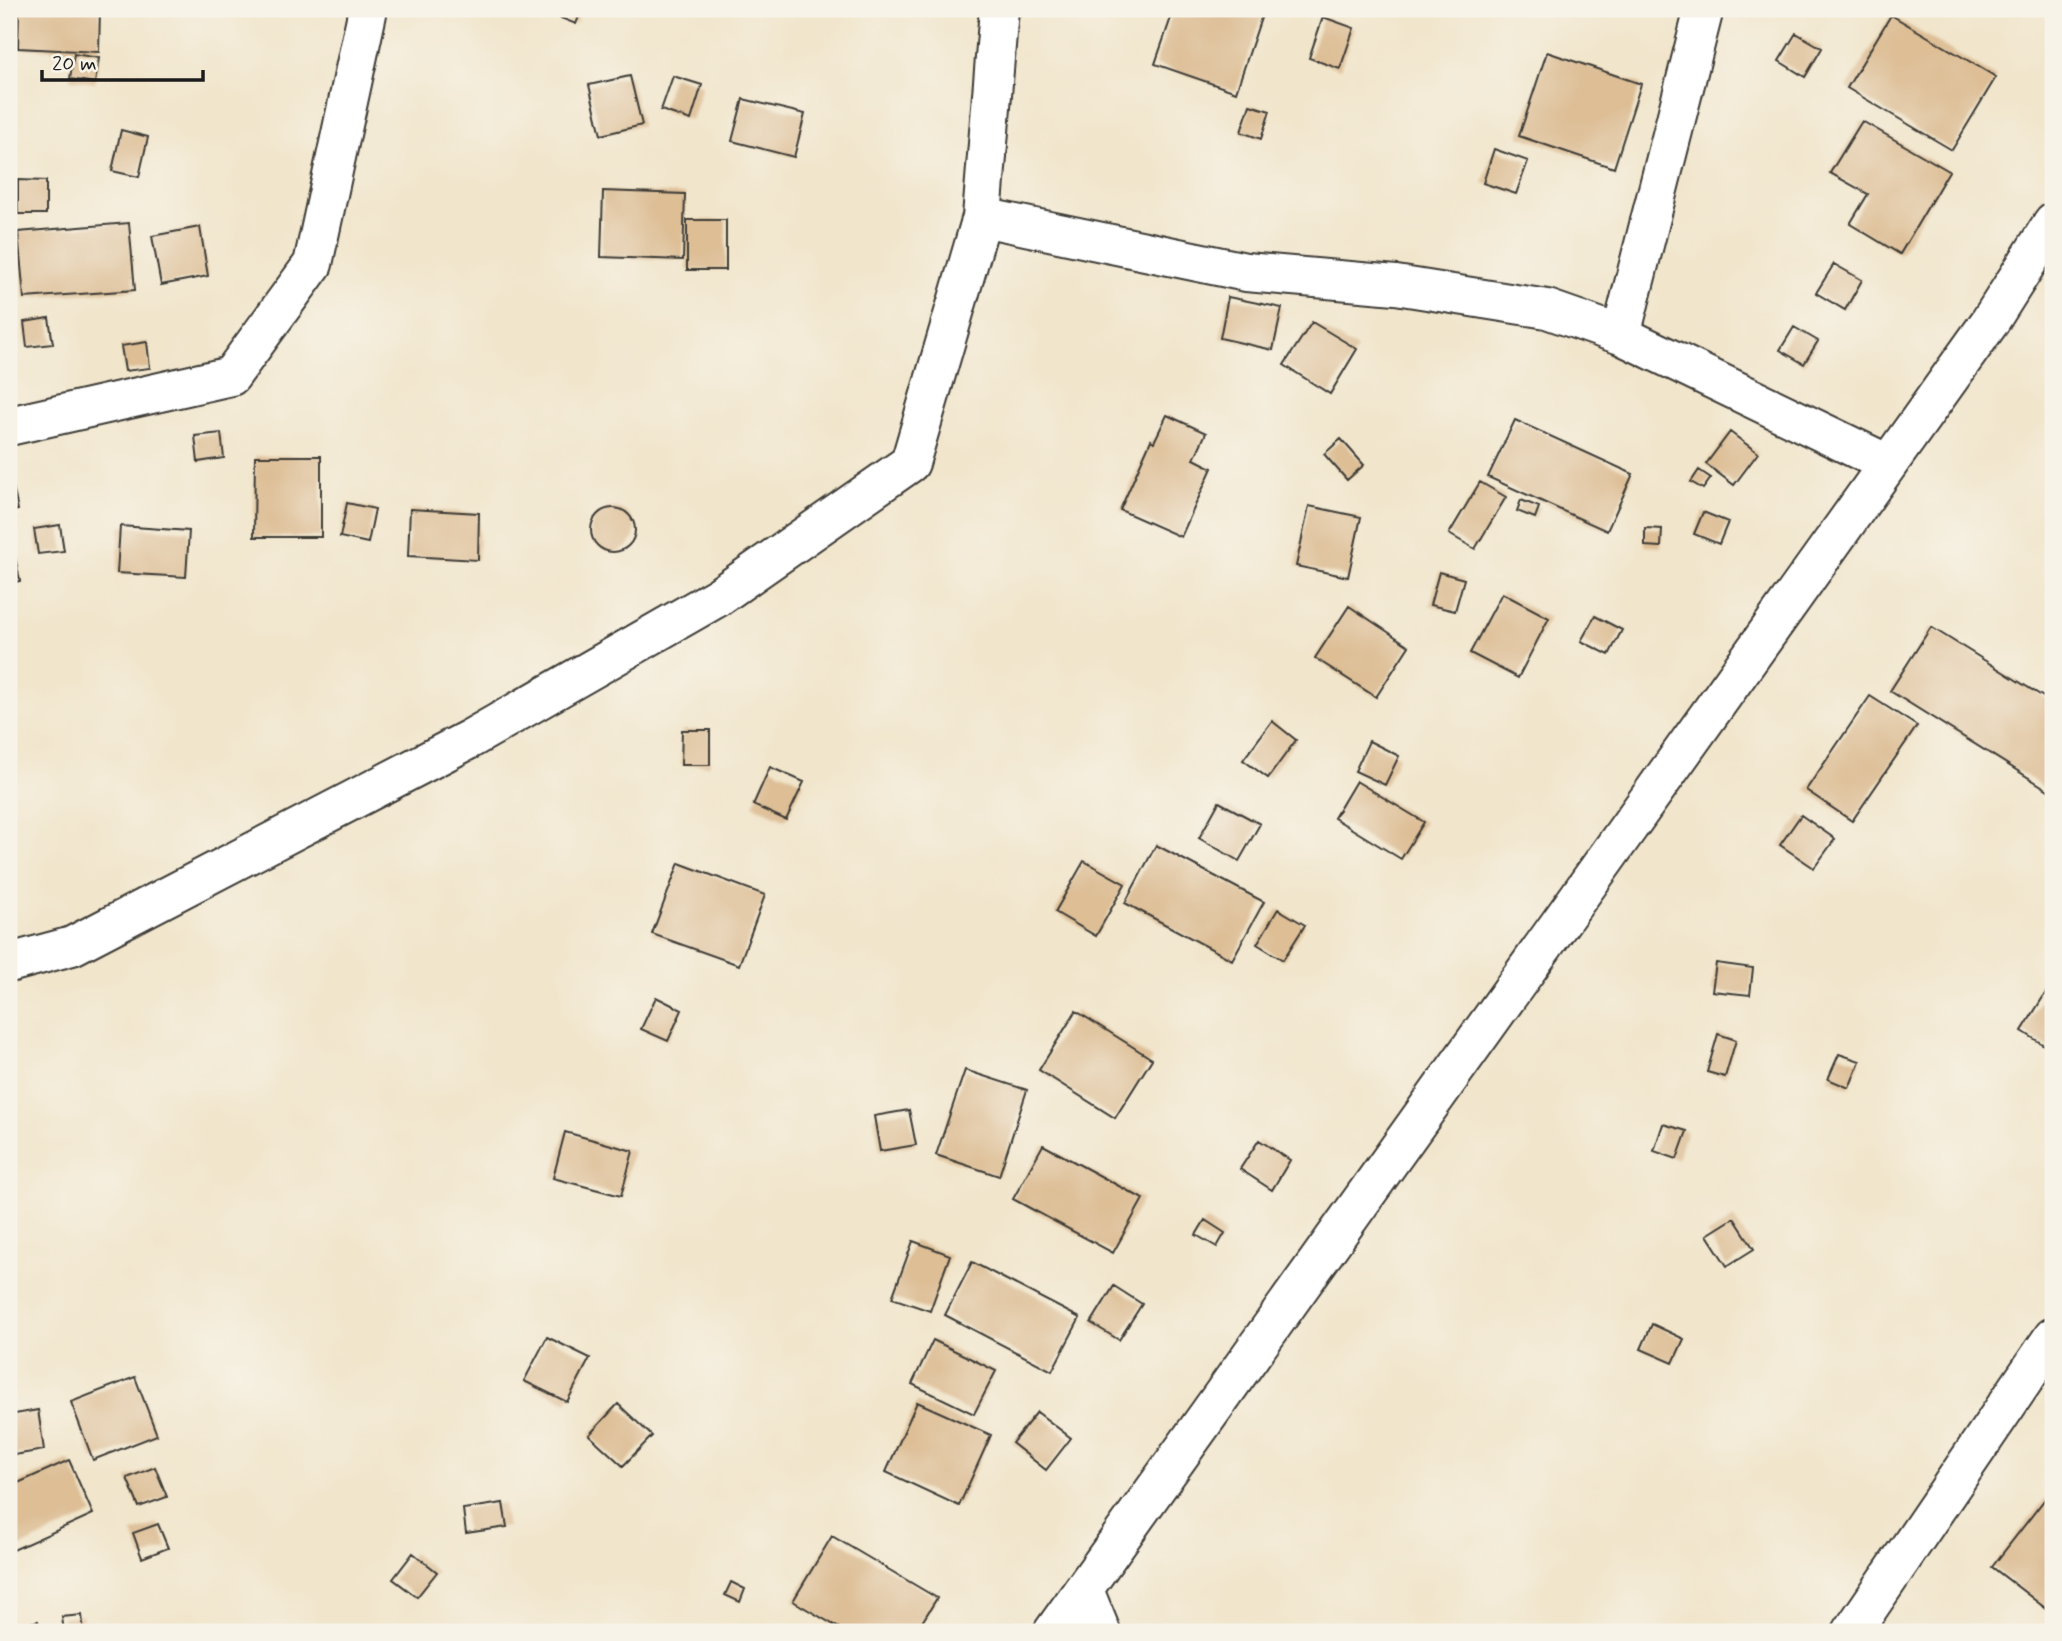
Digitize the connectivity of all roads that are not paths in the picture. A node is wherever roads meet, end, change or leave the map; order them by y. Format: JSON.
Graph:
{"nodes":[{"id":1,"x":368,"y":9,"type":"edge"},
{"id":2,"x":999,"y":9,"type":"edge"},
{"id":3,"x":1704,"y":9,"type":"edge"},
{"id":4,"x":982,"y":217,"type":"junction"},
{"id":5,"x":2053,"y":222,"type":"edge"},
{"id":6,"x":1621,"y":335,"type":"junction"},
{"id":7,"x":9,"y":426,"type":"edge"},
{"id":8,"x":1888,"y":464,"type":"junction"},
{"id":9,"x":9,"y":963,"type":"edge"},
{"id":10,"x":2053,"y":1338,"type":"edge"},
{"id":11,"x":1084,"y":1590,"type":"junction"},
{"id":12,"x":1053,"y":1632,"type":"edge"},
{"id":13,"x":1101,"y":1632,"type":"edge"},
{"id":14,"x":1852,"y":1632,"type":"edge"}],
"edges":[{"from":1,"to":7,"type":"street"},
{"from":2,"to":4,"type":"street"},
{"from":3,"to":6,"type":"street"},
{"from":4,"to":6,"type":"street"},
{"from":4,"to":9,"type":"street"},
{"from":5,"to":8,"type":"street"},
{"from":6,"to":8,"type":"street"},
{"from":8,"to":11,"type":"street"},
{"from":10,"to":14,"type":"street"},
{"from":11,"to":12,"type":"street"},
{"from":11,"to":13,"type":"street"}]}
